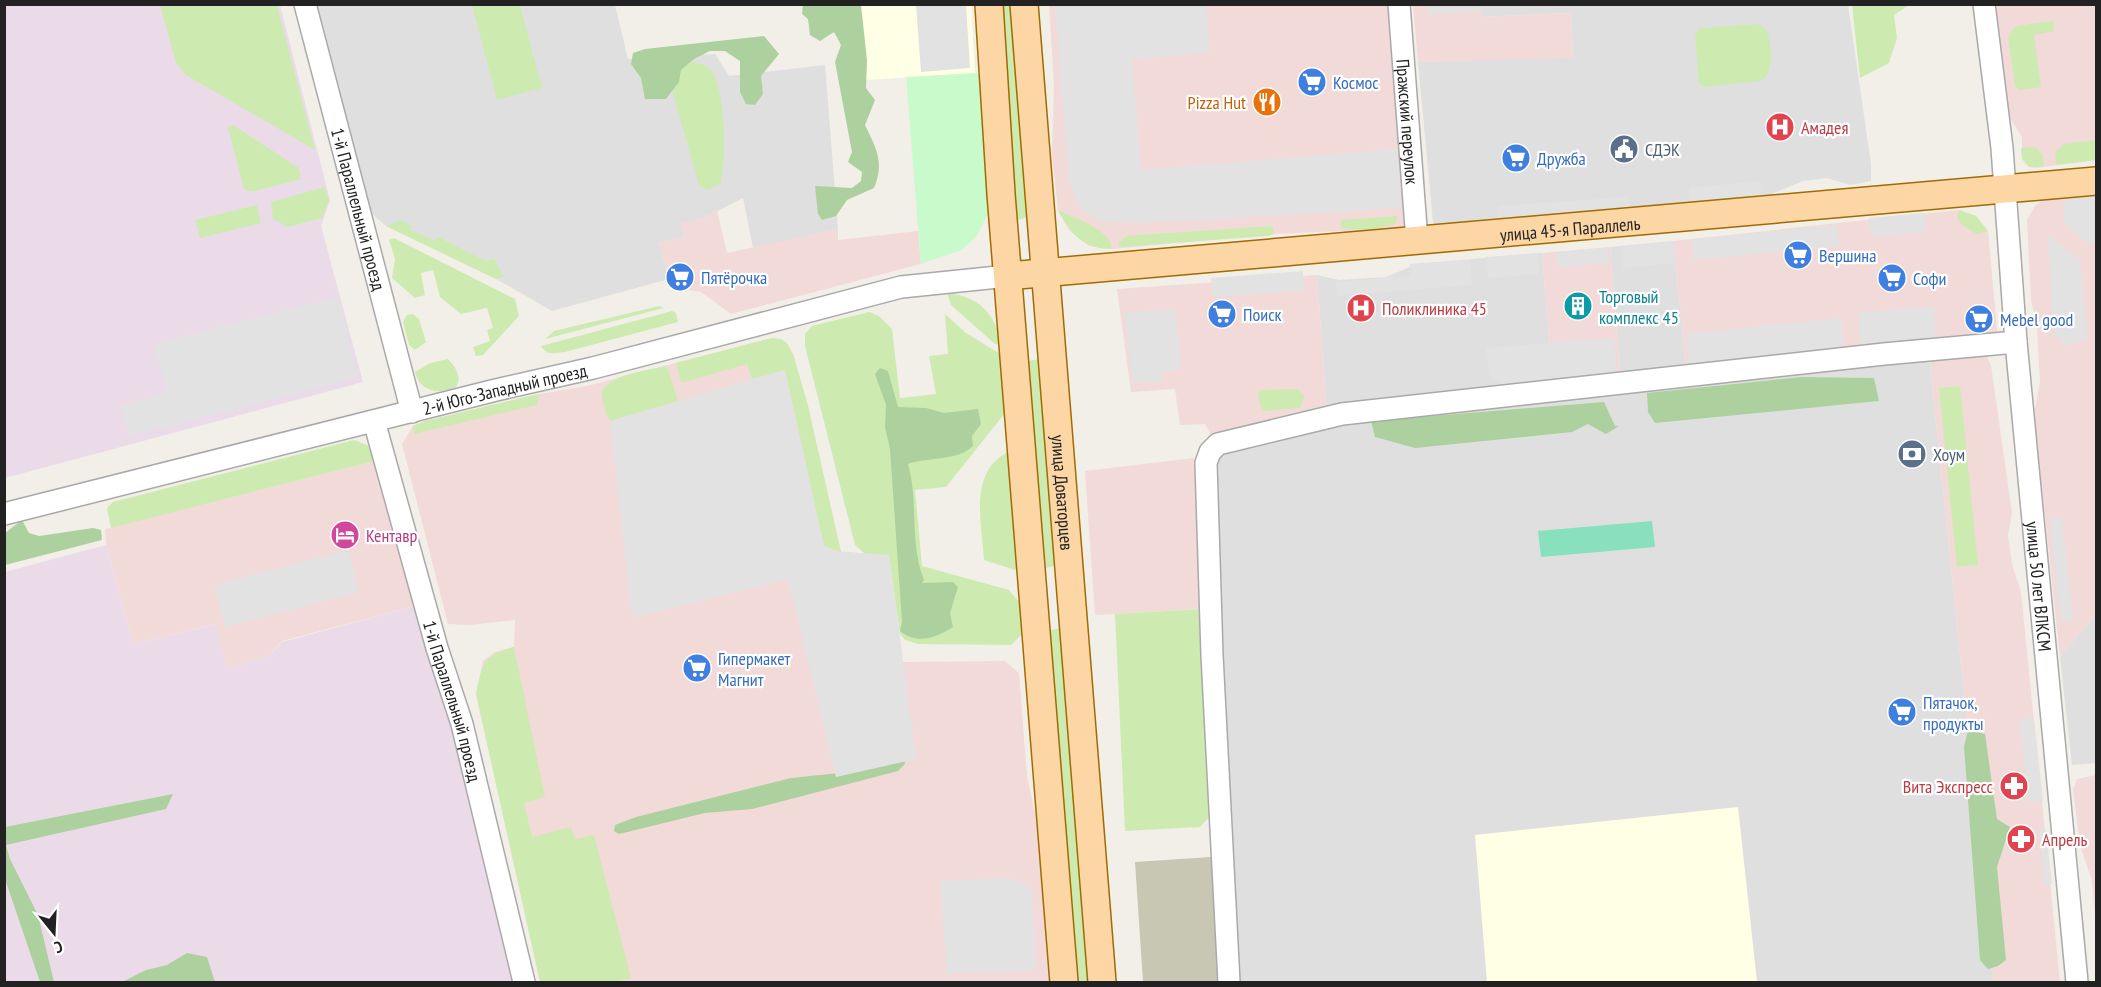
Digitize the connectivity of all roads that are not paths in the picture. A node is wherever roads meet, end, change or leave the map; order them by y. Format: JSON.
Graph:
{"nodes":[{"id":1,"x":304,"y":4,"type":"edge"},
{"id":2,"x":989,"y":4,"type":"edge"},
{"id":3,"x":1024,"y":4,"type":"edge"},
{"id":4,"x":1399,"y":4,"type":"edge"},
{"id":5,"x":1984,"y":4,"type":"edge"},
{"id":6,"x":2097,"y":181,"type":"edge"},
{"id":7,"x":2005,"y":191,"type":"junction"},
{"id":8,"x":1417,"y":241,"type":"junction"},
{"id":9,"x":1044,"y":273,"type":"junction"},
{"id":10,"x":1008,"y":276,"type":"junction"},
{"id":11,"x":2016,"y":342,"type":"junction"},
{"id":12,"x":412,"y":412,"type":"junction"},
{"id":13,"x":374,"y":421,"type":"junction"},
{"id":14,"x":4,"y":514,"type":"edge"},
{"id":15,"x":524,"y":982,"type":"edge"},
{"id":16,"x":1064,"y":982,"type":"edge"},
{"id":17,"x":1102,"y":982,"type":"edge"},
{"id":18,"x":1229,"y":982,"type":"edge"},
{"id":19,"x":2077,"y":982,"type":"edge"}],
"edges":[{"from":1,"to":12,"type":"street","name":"1-й Параллельный проезд"},
{"from":2,"to":10,"type":"main road","name":"улица Доваторцев"},
{"from":3,"to":9,"type":"main road","name":"улица Доваторцев"},
{"from":4,"to":8,"type":"street","name":"Пражский переулок"},
{"from":5,"to":7,"type":"street","name":"улица 50 лет ВЛКСМ"},
{"from":6,"to":7,"type":"main road","name":"улица 45-я Параллель"},
{"from":7,"to":8,"type":"main road","name":"улица 45-я Параллель"},
{"from":7,"to":11,"type":"street","name":"улица 50 лет ВЛКСМ"},
{"from":8,"to":9,"type":"main road","name":"улица 45-я Параллель"},
{"from":9,"to":10,"type":"main road","name":"улица 45-я Параллель"},
{"from":9,"to":17,"type":"main road","name":"улица Доваторцев"},
{"from":10,"to":12,"type":"street","name":"2-й Юго-Западный проезд"},
{"from":10,"to":16,"type":"main road","name":"улица Доваторцев"},
{"from":11,"to":18,"type":"street"},
{"from":11,"to":19,"type":"street","name":"улица 50 лет ВЛКСМ"},
{"from":12,"to":13,"type":"street","name":"2-й Юго-Западный проезд"},
{"from":13,"to":14,"type":"street","name":"2-й Юго-Западный проезд"},
{"from":13,"to":15,"type":"street","name":"1-й Параллельный проезд"}]}
